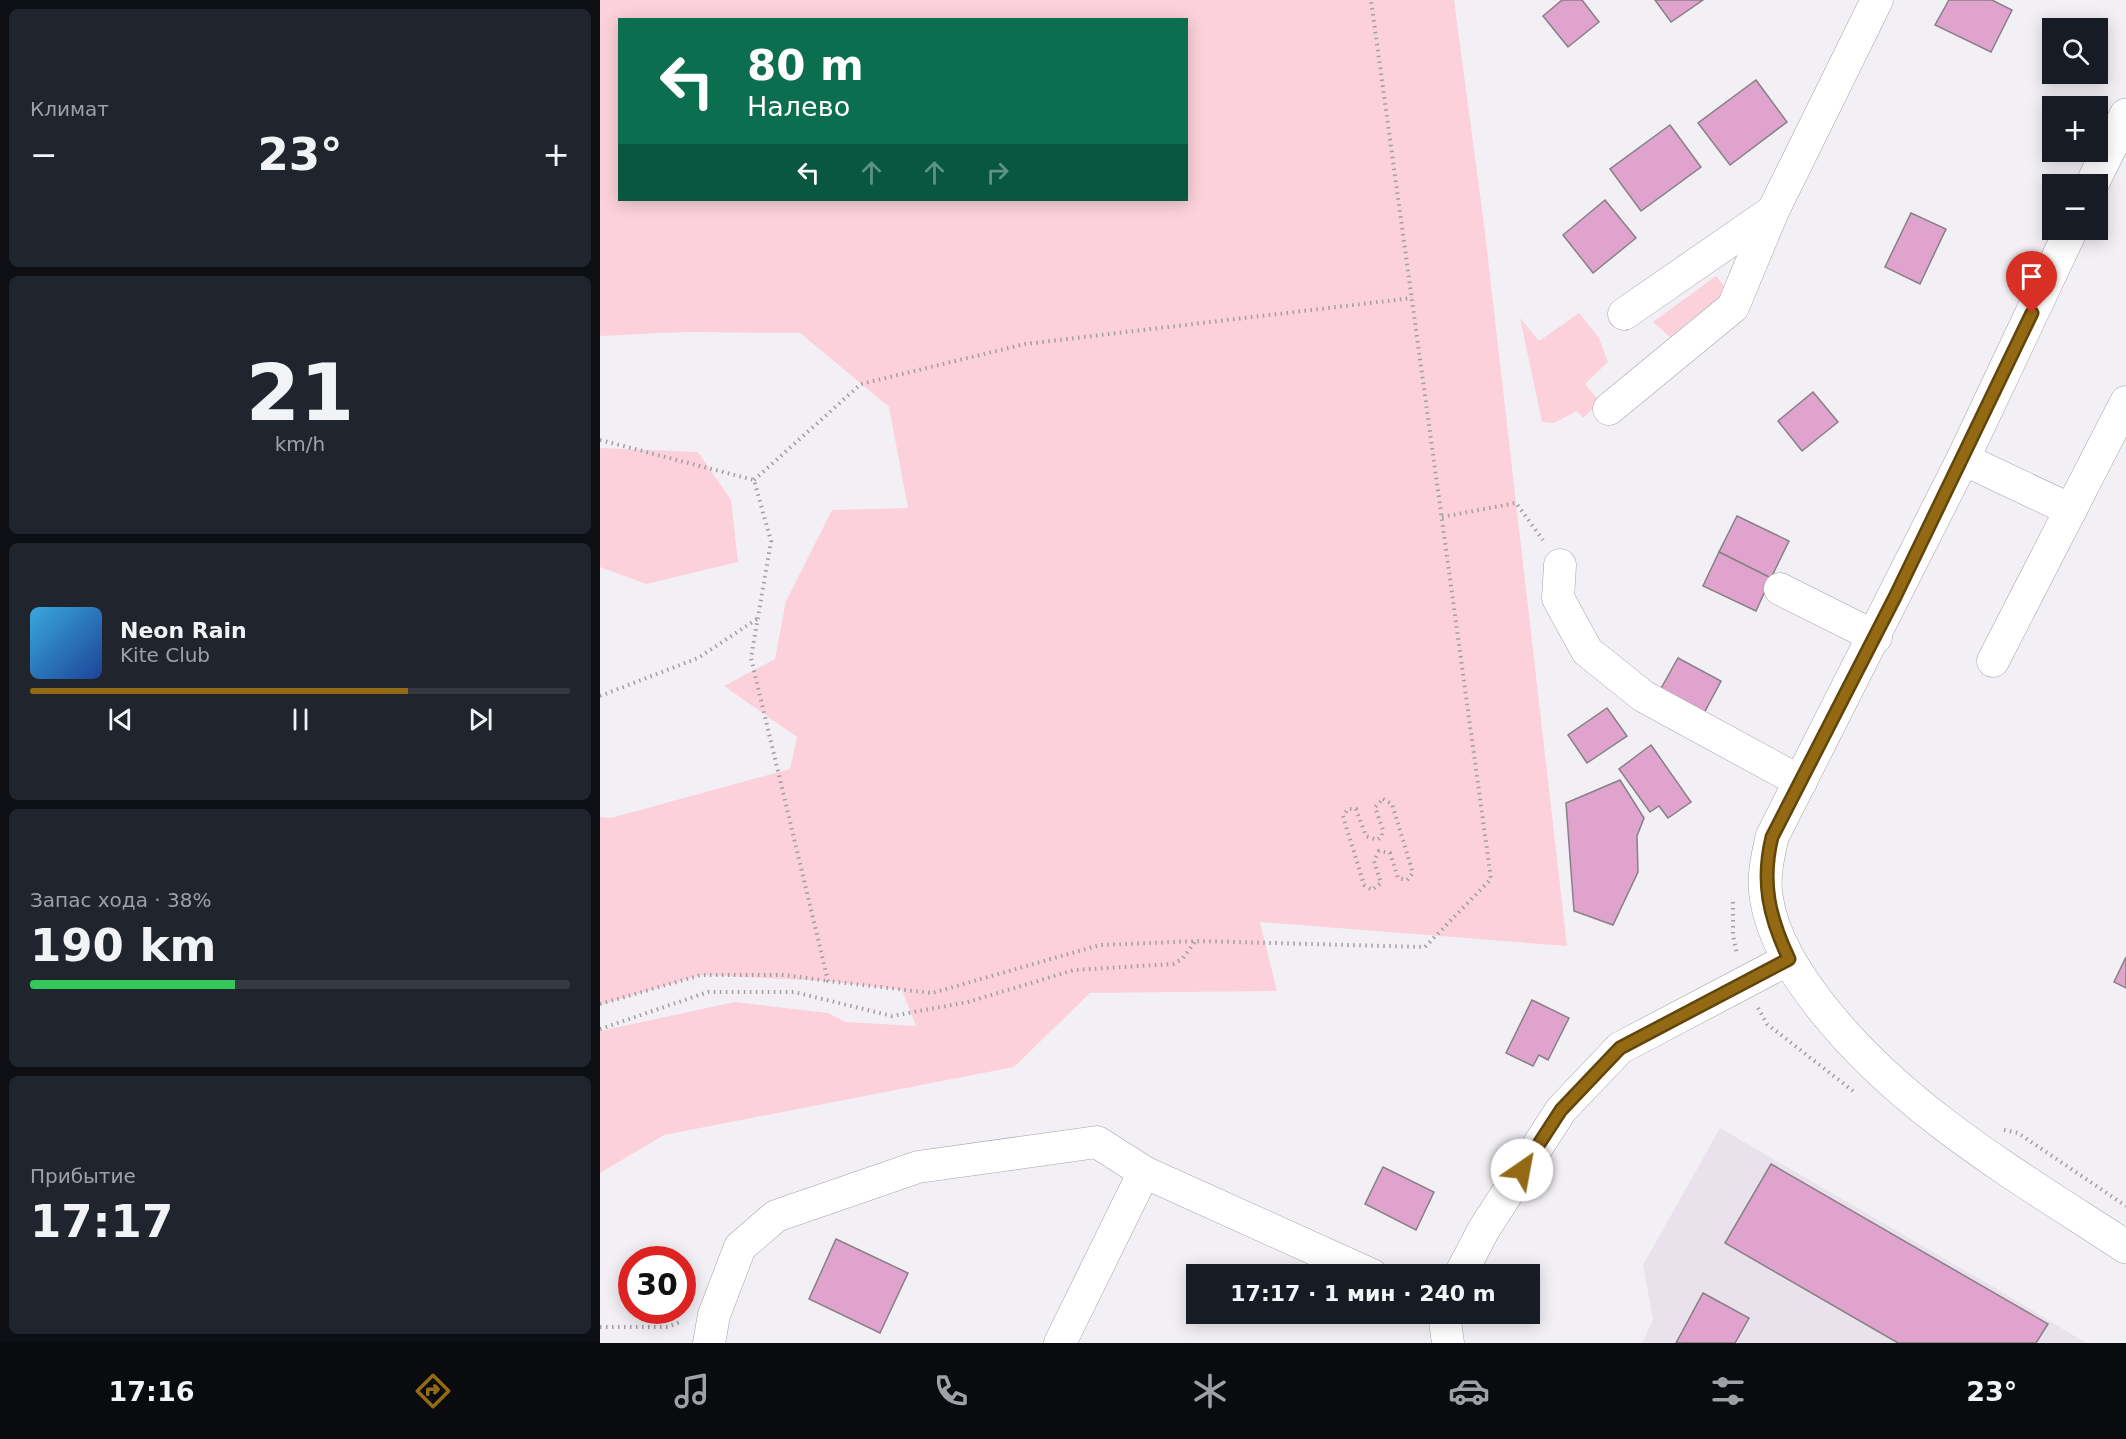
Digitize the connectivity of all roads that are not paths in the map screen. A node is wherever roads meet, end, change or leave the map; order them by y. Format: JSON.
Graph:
{"nodes":[{"id":1,"x":1877,"y":0,"type":"edge"},
{"id":2,"x":2126,"y":115,"type":"edge"},
{"id":3,"x":2097,"y":174,"type":"edge"},
{"id":4,"x":1773,"y":211,"type":"junction"},
{"id":5,"x":2066,"y":240,"type":"edge"},
{"id":6,"x":1624,"y":314,"type":"dead end"},
{"id":7,"x":2126,"y":402,"type":"edge"},
{"id":8,"x":1609,"y":409,"type":"dead end"},
{"id":9,"x":1963,"y":459,"type":"junction"},
{"id":10,"x":2071,"y":510,"type":"junction"},
{"id":11,"x":1560,"y":565,"type":"road end"},
{"id":12,"x":1780,"y":588,"type":"dead end"},
{"id":13,"x":1876,"y":637,"type":"junction"},
{"id":14,"x":1993,"y":661,"type":"dead end"},
{"id":15,"x":1801,"y":782,"type":"junction"},
{"id":16,"x":1789,"y":959,"type":"junction"},
{"id":17,"x":1144,"y":1172,"type":"junction"},
{"id":18,"x":2126,"y":1247,"type":"edge"},
{"id":19,"x":1348,"y":1264,"type":"edge"},
{"id":20,"x":1466,"y":1264,"type":"edge"},
{"id":21,"x":1445,"y":1324,"type":"edge"},
{"id":22,"x":709,"y":1343,"type":"edge"},
{"id":23,"x":1060,"y":1343,"type":"edge"},
{"id":24,"x":1448,"y":1343,"type":"edge"}],
"edges":[{"from":1,"to":4,"type":"street"},
{"from":2,"to":3,"type":"main road"},
{"from":4,"to":6,"type":"street"},
{"from":4,"to":8,"type":"street"},
{"from":5,"to":9,"type":"main road"},
{"from":7,"to":10,"type":"street"},
{"from":9,"to":10,"type":"street"},
{"from":9,"to":13,"type":"main road"},
{"from":10,"to":14,"type":"street"},
{"from":11,"to":15,"type":"street"},
{"from":12,"to":13,"type":"street"},
{"from":13,"to":15,"type":"main road"},
{"from":15,"to":16,"type":"main road"},
{"from":16,"to":18,"type":"main road"},
{"from":16,"to":20,"type":"street"},
{"from":17,"to":19,"type":"street"},
{"from":17,"to":22,"type":"street"},
{"from":17,"to":23,"type":"street"},
{"from":21,"to":24,"type":"street"}]}
